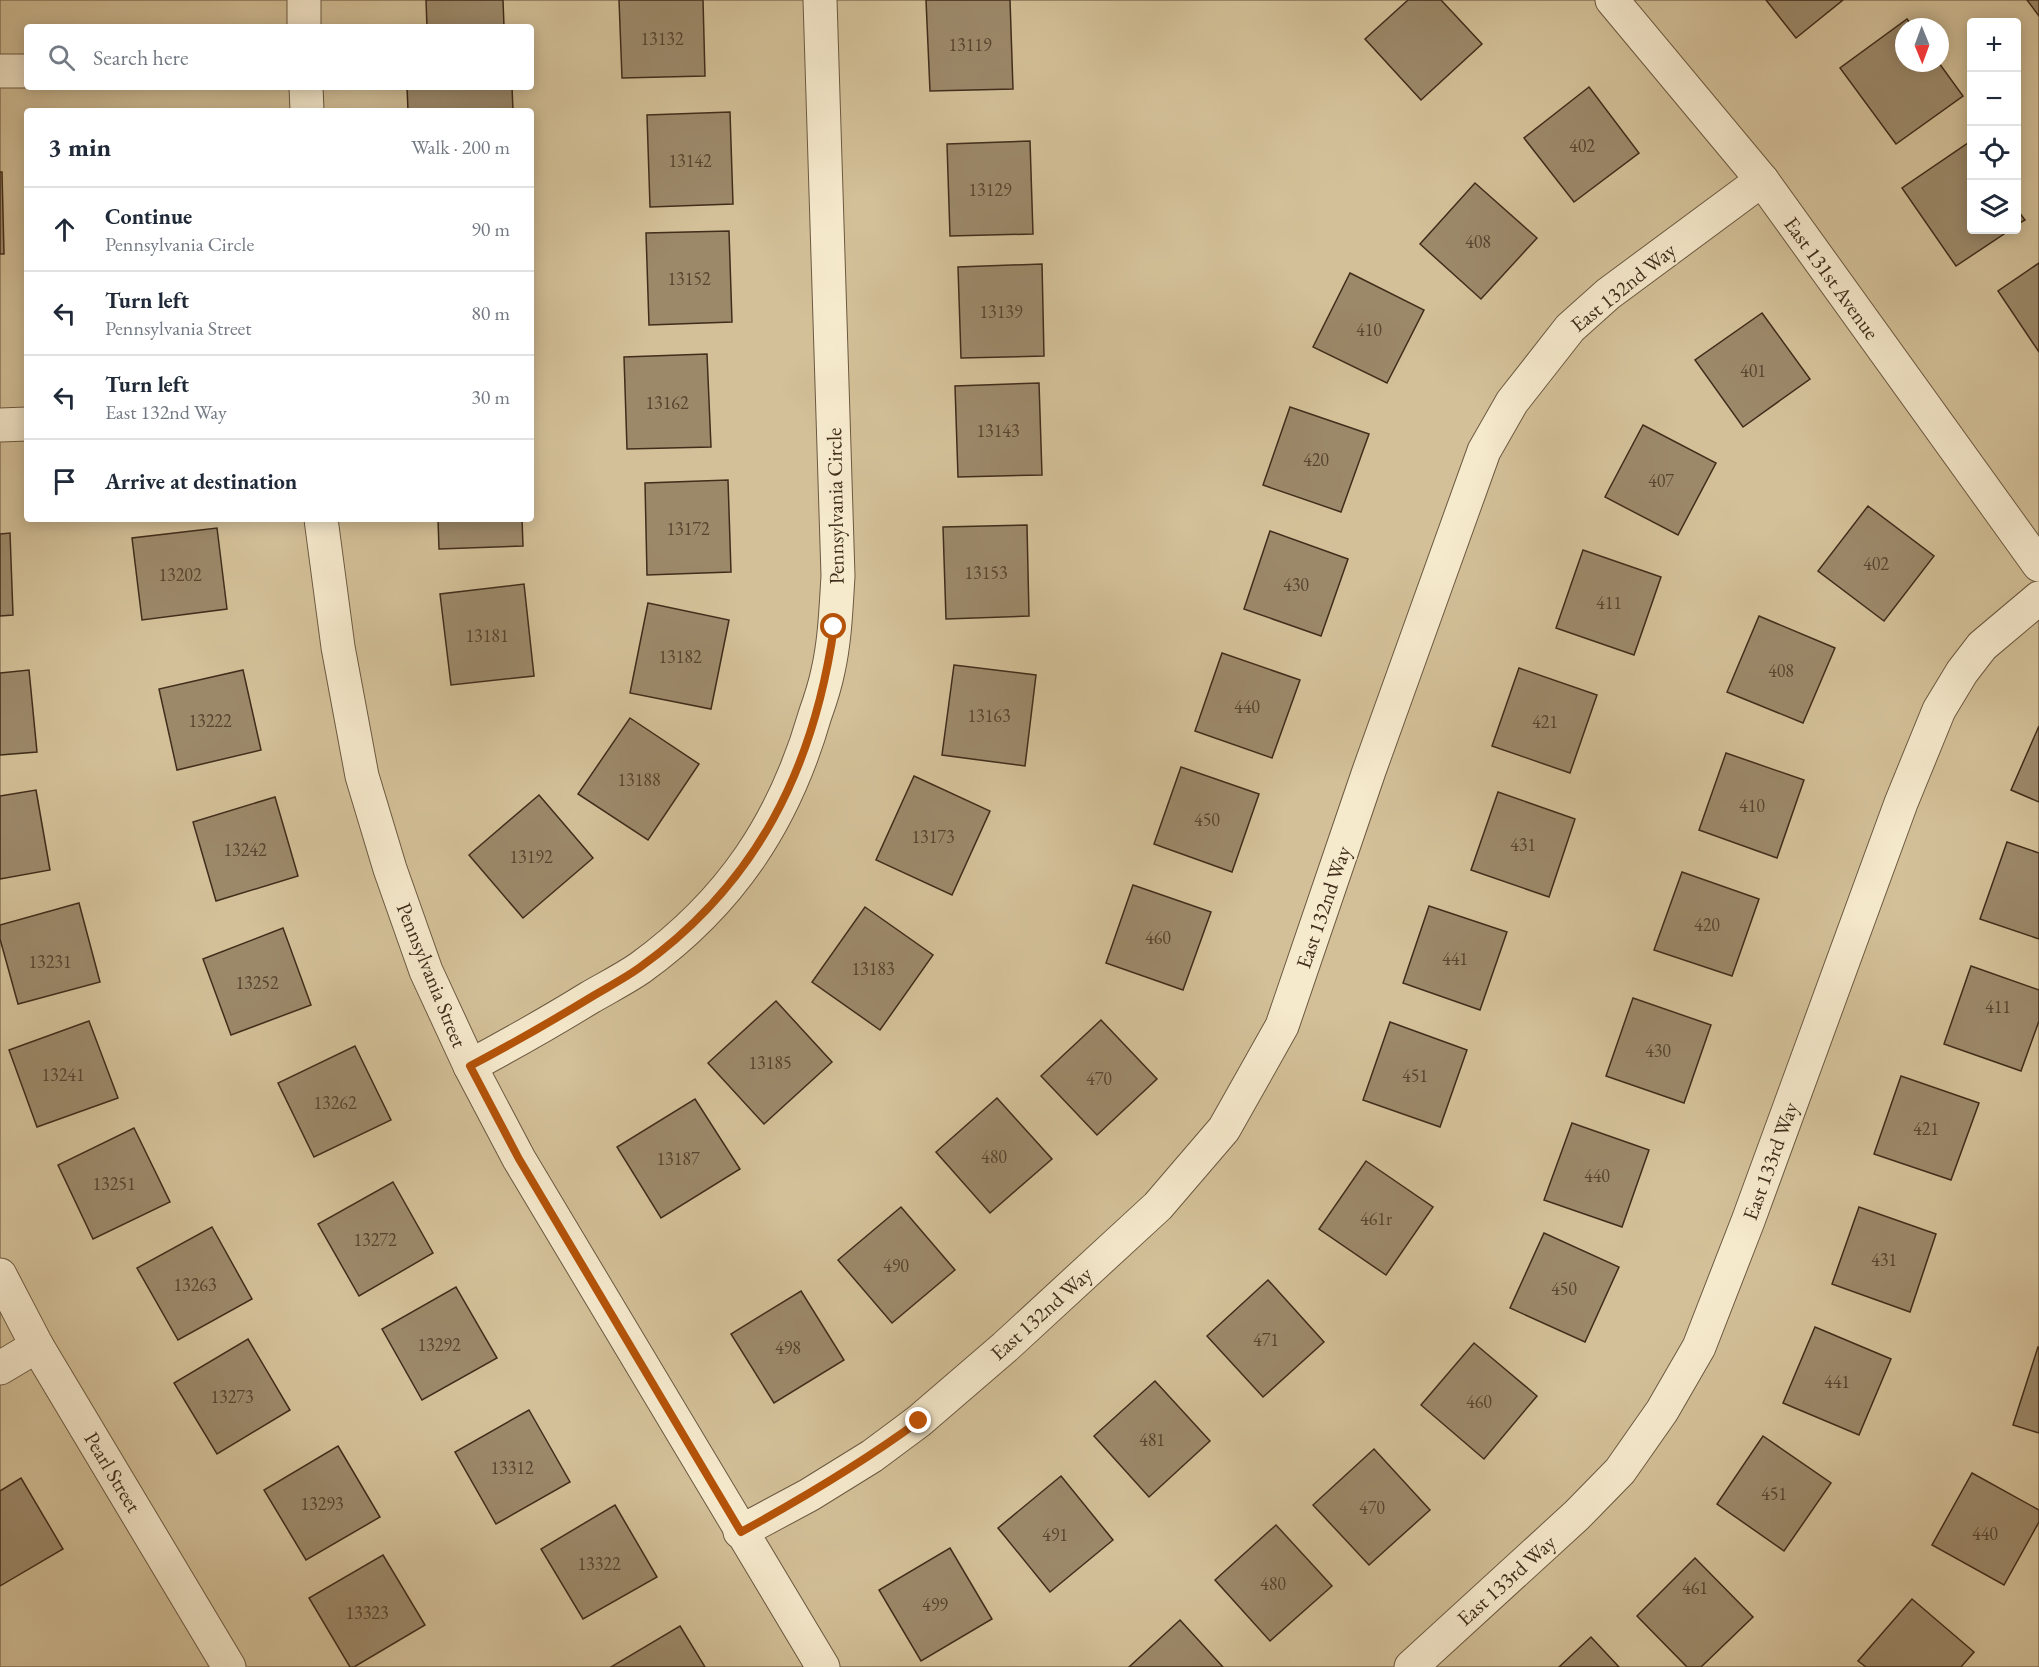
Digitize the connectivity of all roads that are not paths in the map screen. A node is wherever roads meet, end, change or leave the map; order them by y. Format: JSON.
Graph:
{"nodes":[{"id":1,"x":304,"y":0,"type":"edge"},
{"id":2,"x":820,"y":0,"type":"edge"},
{"id":3,"x":1612,"y":0,"type":"edge"},
{"id":4,"x":304,"y":24,"type":"edge"},
{"id":5,"x":24,"y":70,"type":"edge"},
{"id":6,"x":0,"y":71,"type":"edge"},
{"id":7,"x":306,"y":90,"type":"edge"},
{"id":8,"x":306,"y":108,"type":"edge"},
{"id":9,"x":1762,"y":180,"type":"junction"},
{"id":10,"x":24,"y":424,"type":"edge"},
{"id":11,"x":0,"y":425,"type":"edge"},
{"id":12,"x":321,"y":522,"type":"edge"},
{"id":13,"x":2039,"y":566,"type":"edge"},
{"id":14,"x":2039,"y":598,"type":"edge"},
{"id":15,"x":470,"y":1066,"type":"junction"},
{"id":16,"x":0,"y":1275,"type":"edge"},
{"id":17,"x":37,"y":1346,"type":"junction"},
{"id":18,"x":0,"y":1368,"type":"edge"},
{"id":19,"x":741,"y":1532,"type":"junction"},
{"id":20,"x":229,"y":1667,"type":"edge"},
{"id":21,"x":823,"y":1667,"type":"edge"},
{"id":22,"x":1411,"y":1667,"type":"edge"}],
"edges":[{"from":1,"to":4,"type":"street"},
{"from":2,"to":15,"type":"street","name":"Pennsylvania Circle"},
{"from":3,"to":9,"type":"street","name":"East 131st Avenue"},
{"from":5,"to":6,"type":"street"},
{"from":7,"to":8,"type":"street"},
{"from":9,"to":13,"type":"street","name":"East 131st Avenue"},
{"from":9,"to":19,"type":"street","name":"East 132nd Way"},
{"from":10,"to":11,"type":"street"},
{"from":12,"to":15,"type":"street","name":"Pennsylvania Street"},
{"from":14,"to":22,"type":"street","name":"East 133rd Way"},
{"from":15,"to":19,"type":"street","name":"Pennsylvania Street"},
{"from":16,"to":17,"type":"street","name":"Pearl Street"},
{"from":17,"to":18,"type":"street"},
{"from":17,"to":20,"type":"street","name":"Pearl Street"},
{"from":19,"to":21,"type":"street","name":"Pennsylvania Street"}]}
